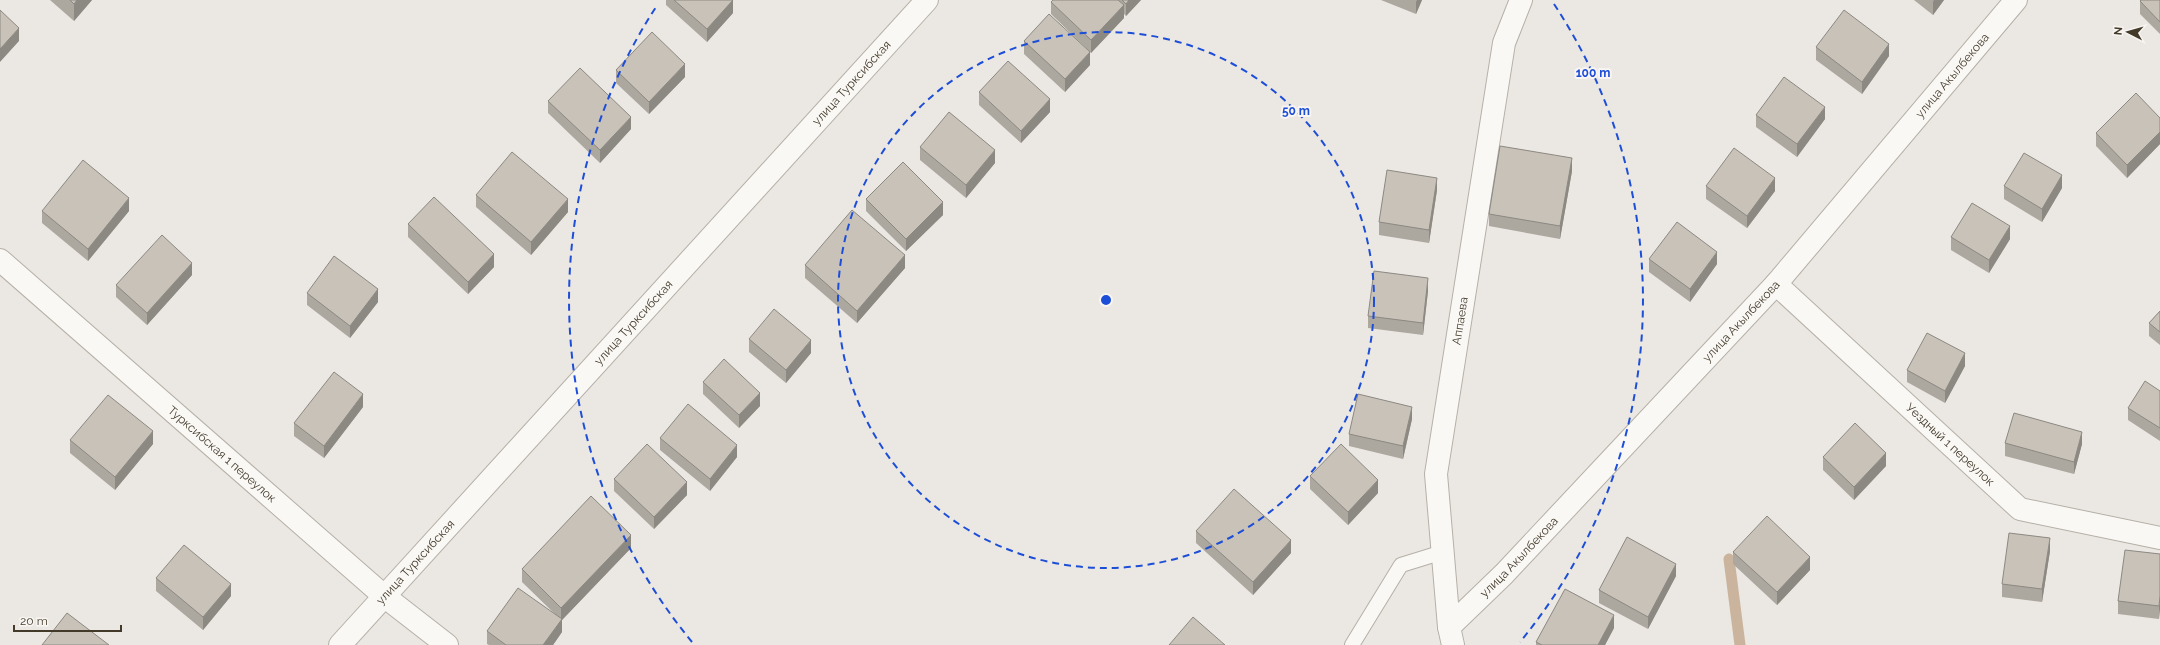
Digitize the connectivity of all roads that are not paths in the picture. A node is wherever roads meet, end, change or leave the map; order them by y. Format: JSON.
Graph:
{"nodes":[{"id":1,"x":927,"y":0,"type":"edge"},
{"id":2,"x":1521,"y":0,"type":"edge"},
{"id":3,"x":2016,"y":0,"type":"edge"},
{"id":4,"x":0,"y":260,"type":"edge"},
{"id":5,"x":1776,"y":284,"type":"junction"},
{"id":6,"x":2160,"y":538,"type":"edge"},
{"id":7,"x":1443,"y":552,"type":"junction"},
{"id":8,"x":384,"y":596,"type":"junction"},
{"id":9,"x":1451,"y":636,"type":"edge"},
{"id":10,"x":340,"y":645,"type":"edge"},
{"id":11,"x":447,"y":645,"type":"edge"},
{"id":12,"x":1352,"y":645,"type":"edge"}],
"edges":[{"from":1,"to":8,"type":"street","name":"улица Турксибская"},
{"from":2,"to":7,"type":"street","name":"Аппаева"},
{"from":3,"to":5,"type":"street","name":"улица Акылбекова"},
{"from":4,"to":8,"type":"street","name":"Турксибская 1 переулок"},
{"from":5,"to":6,"type":"street","name":"Уездный 1 переулок"},
{"from":5,"to":9,"type":"street","name":"улица Акылбекова"},
{"from":7,"to":9,"type":"street","name":"Аппаева"},
{"from":7,"to":12,"type":"lane"},
{"from":8,"to":10,"type":"street","name":"улица Турксибская"},
{"from":8,"to":11,"type":"street","name":"Турксибская 1 переулок"}]}
